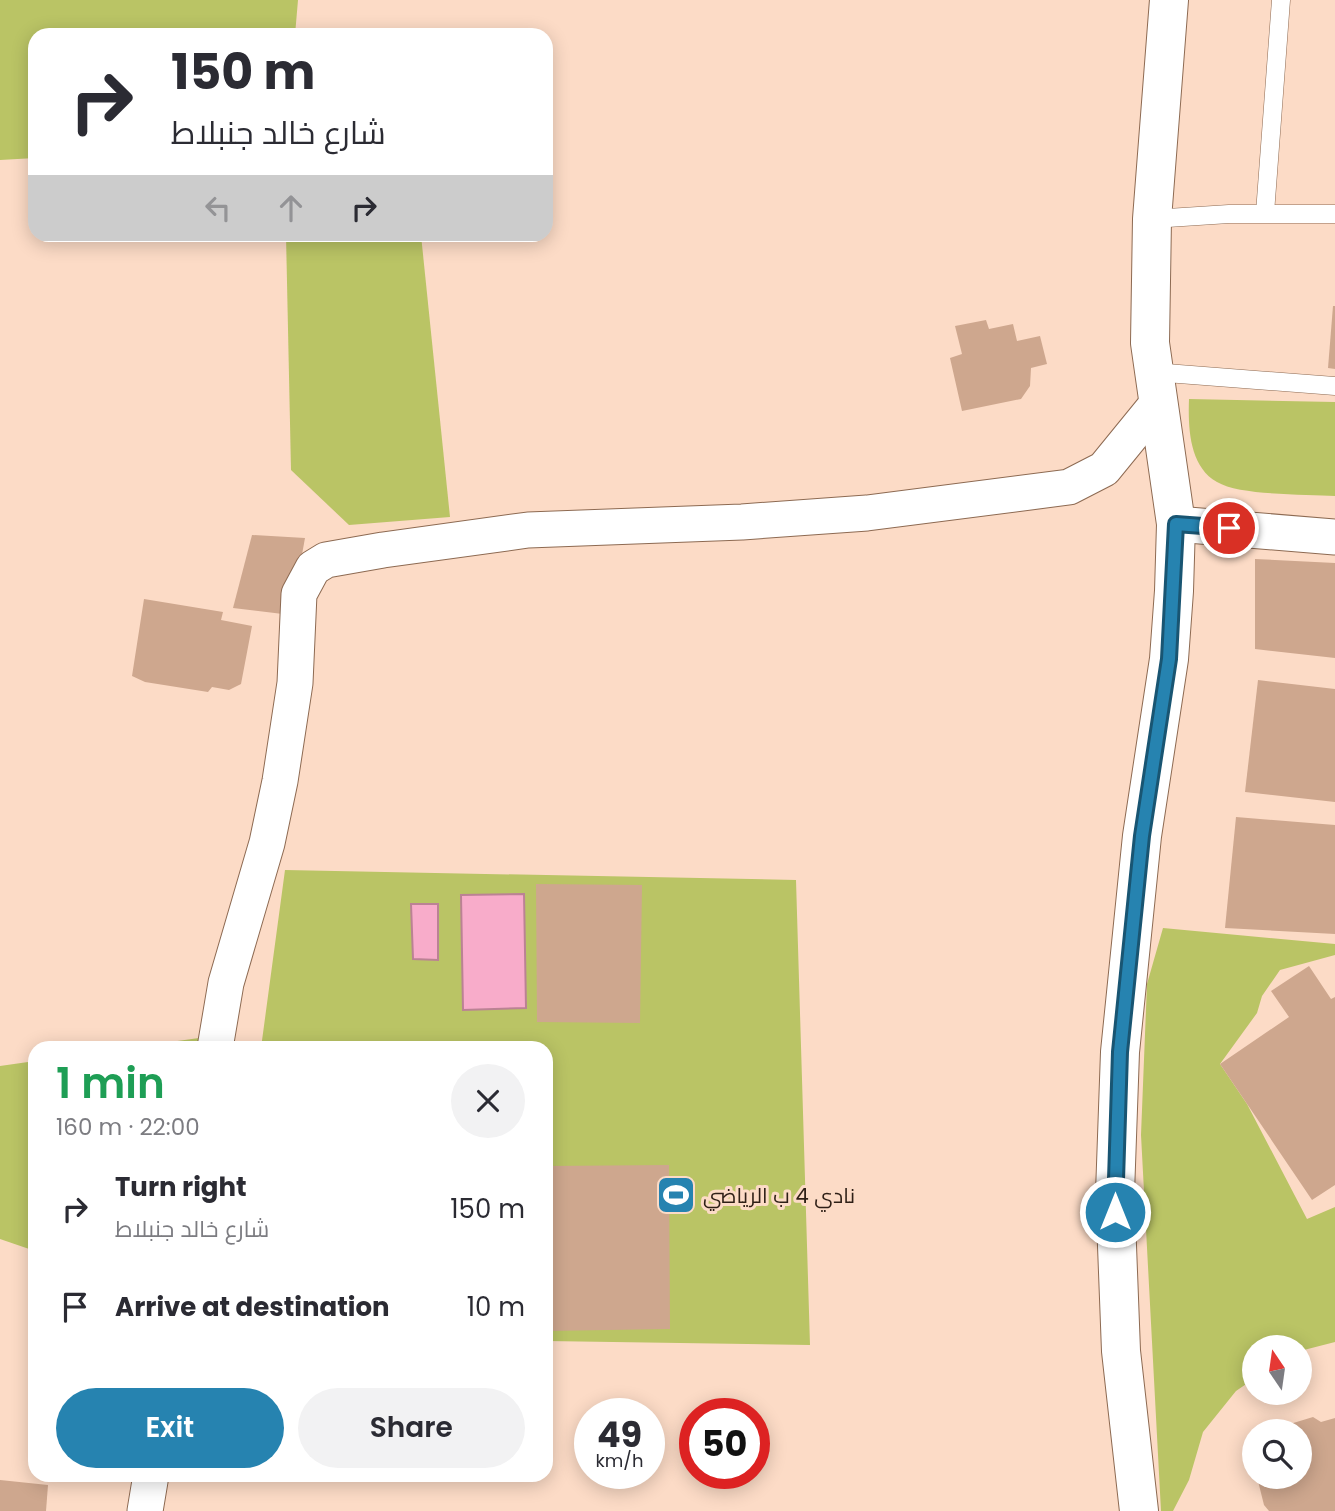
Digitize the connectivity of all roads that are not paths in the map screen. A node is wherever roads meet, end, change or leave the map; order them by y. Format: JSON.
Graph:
{"nodes":[{"id":1,"x":1169,"y":0,"type":"edge"},
{"id":2,"x":1281,"y":0,"type":"edge"},
{"id":3,"x":1265,"y":213,"type":"junction"},
{"id":4,"x":1335,"y":214,"type":"edge"},
{"id":5,"x":1153,"y":219,"type":"junction"},
{"id":6,"x":1335,"y":386,"type":"edge"},
{"id":7,"x":1155,"y":388,"type":"junction"},
{"id":8,"x":1176,"y":524,"type":"junction"},
{"id":9,"x":1335,"y":537,"type":"edge"},
{"id":10,"x":216,"y":1041,"type":"edge"},
{"id":11,"x":150,"y":1482,"type":"edge"},
{"id":12,"x":145,"y":1511,"type":"edge"},
{"id":13,"x":1139,"y":1511,"type":"edge"}],
"edges":[{"from":1,"to":5,"type":"main road"},
{"from":2,"to":3,"type":"lane"},
{"from":3,"to":4,"type":"lane"},
{"from":3,"to":5,"type":"lane"},
{"from":5,"to":7,"type":"main road"},
{"from":6,"to":7,"type":"lane"},
{"from":7,"to":8,"type":"main road"},
{"from":7,"to":10,"type":"street"},
{"from":8,"to":9,"type":"street"},
{"from":8,"to":13,"type":"main road"},
{"from":11,"to":12,"type":"street"}]}
